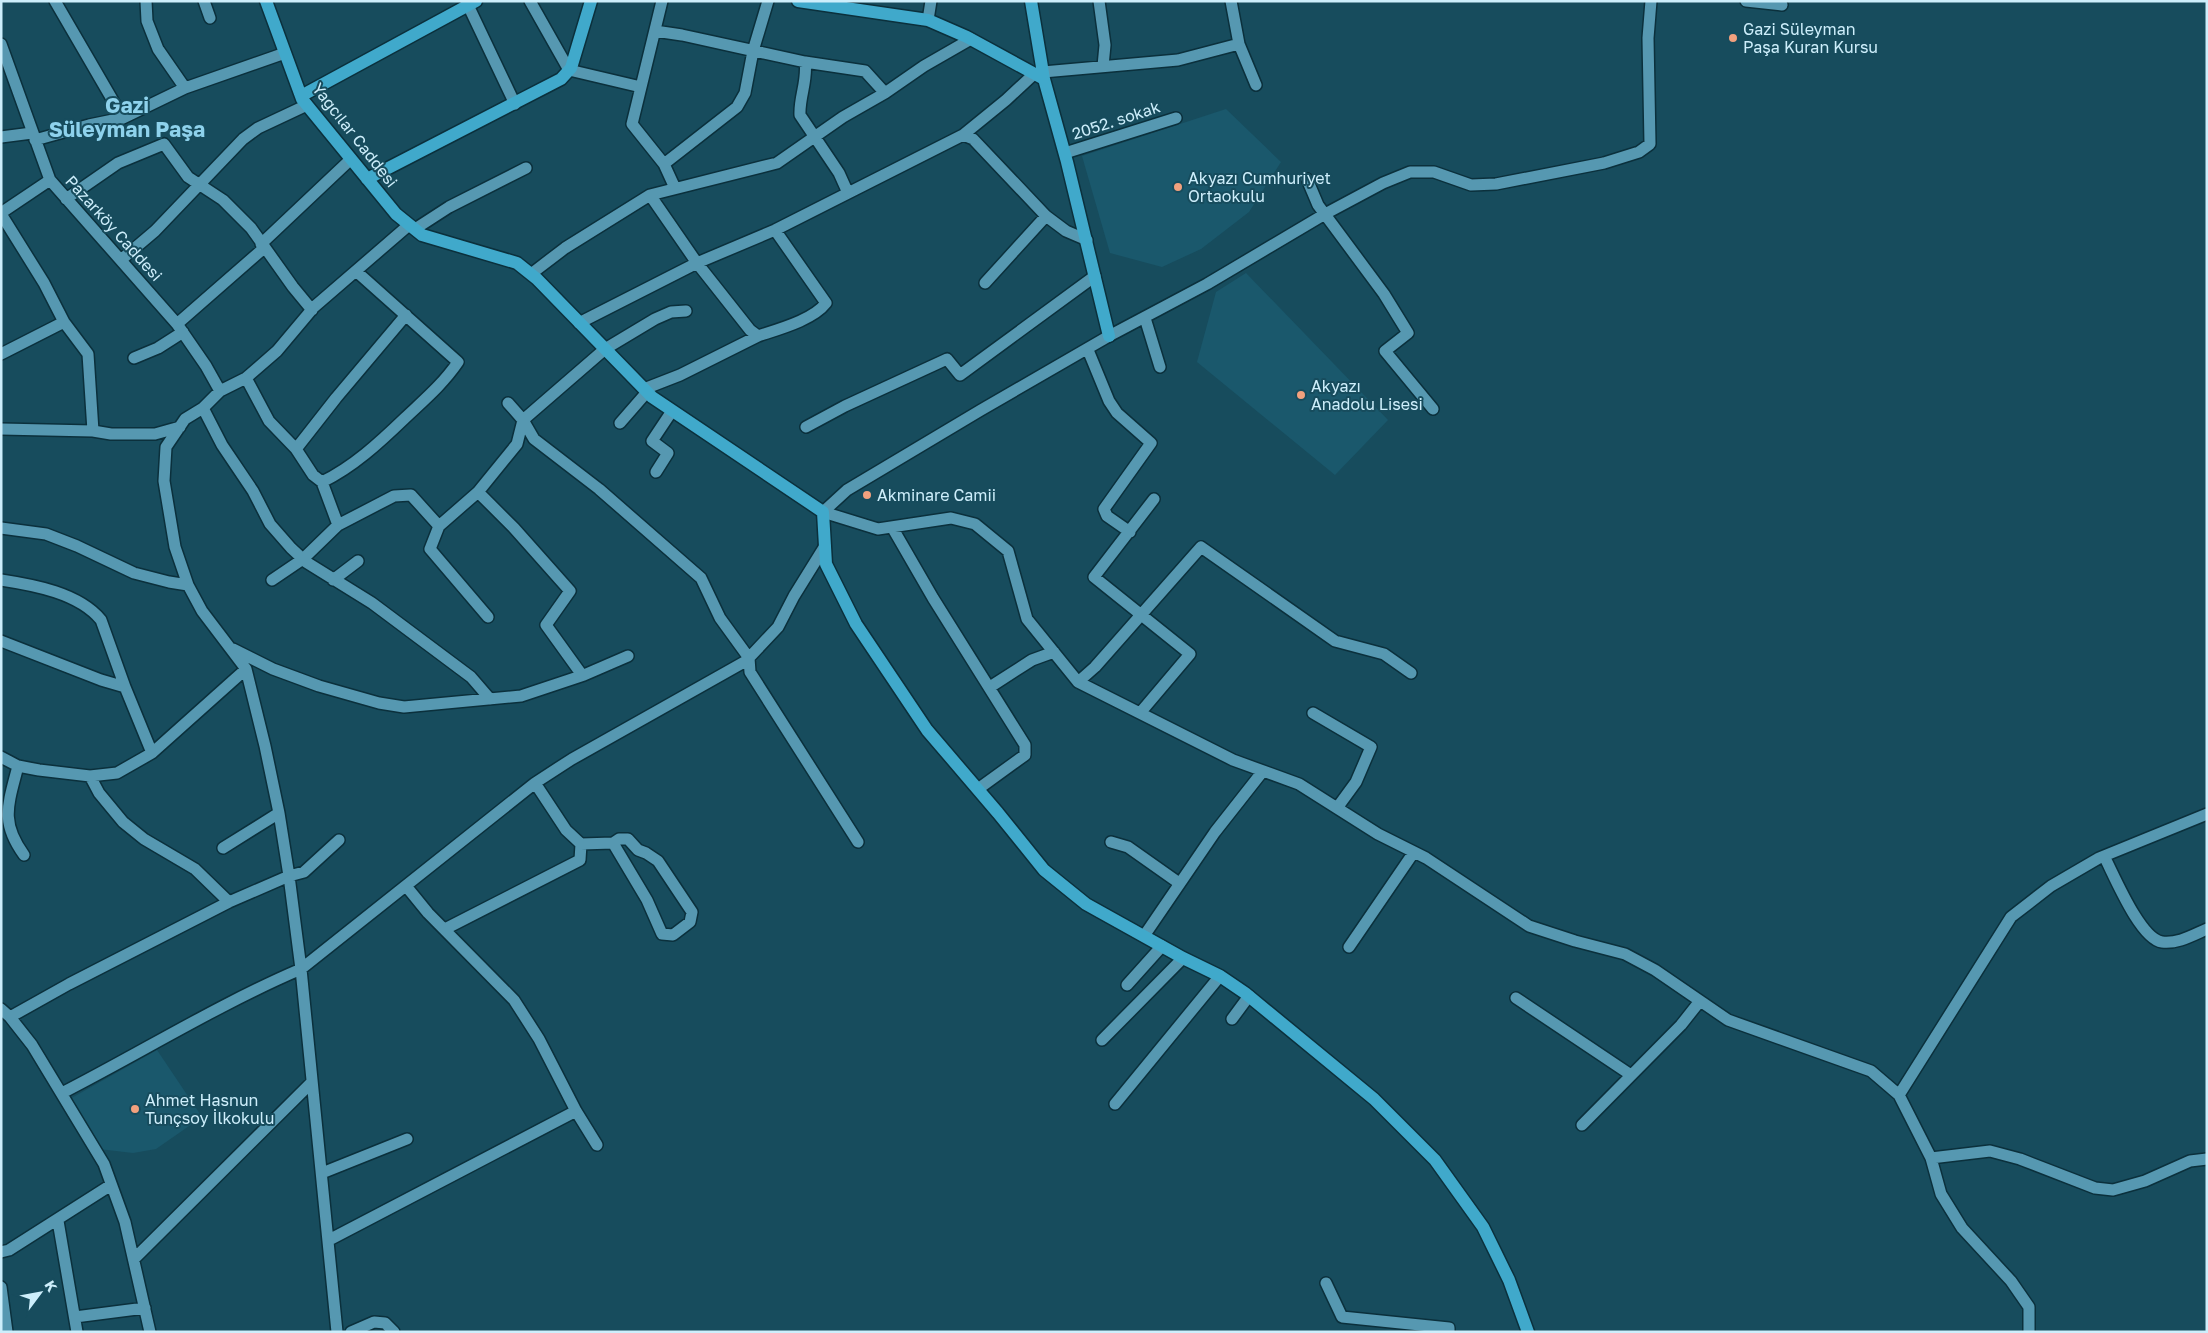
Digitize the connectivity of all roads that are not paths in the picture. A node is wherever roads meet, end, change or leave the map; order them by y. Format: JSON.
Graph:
{"nodes":[{"id":1,"x":55,"y":1,"type":"edge"},
{"id":2,"x":146,"y":1,"type":"edge"},
{"id":3,"x":204,"y":1,"type":"edge"},
{"id":4,"x":266,"y":1,"type":"edge"},
{"id":5,"x":530,"y":1,"type":"edge"},
{"id":6,"x":591,"y":1,"type":"edge"},
{"id":7,"x":662,"y":1,"type":"edge"},
{"id":8,"x":768,"y":1,"type":"edge"},
{"id":9,"x":798,"y":1,"type":"edge"},
{"id":10,"x":932,"y":1,"type":"edge"},
{"id":11,"x":1032,"y":1,"type":"edge"},
{"id":12,"x":1099,"y":1,"type":"edge"},
{"id":13,"x":1231,"y":1,"type":"edge"},
{"id":14,"x":1651,"y":1,"type":"edge"},
{"id":15,"x":1746,"y":1,"type":"edge"},
{"id":16,"x":470,"y":3,"type":"edge"},
{"id":17,"x":1782,"y":5,"type":"dead end"},
{"id":18,"x":210,"y":18,"type":"dead end"},
{"id":19,"x":928,"y":20,"type":"junction"},
{"id":20,"x":656,"y":31,"type":"junction"},
{"id":21,"x":970,"y":39,"type":"junction"},
{"id":22,"x":1,"y":44,"type":"edge"},
{"id":23,"x":1239,"y":44,"type":"junction"},
{"id":24,"x":754,"y":51,"type":"junction"},
{"id":25,"x":285,"y":53,"type":"junction"},
{"id":26,"x":805,"y":62,"type":"junction"},
{"id":27,"x":1103,"y":66,"type":"junction"},
{"id":28,"x":569,"y":70,"type":"junction"},
{"id":29,"x":1040,"y":75,"type":"junction"},
{"id":30,"x":1256,"y":85,"type":"dead end"},
{"id":31,"x":641,"y":87,"type":"junction"},
{"id":32,"x":185,"y":88,"type":"junction"},
{"id":33,"x":885,"y":93,"type":"junction"},
{"id":34,"x":304,"y":100,"type":"junction"},
{"id":35,"x":515,"y":104,"type":"junction"},
{"id":36,"x":123,"y":118,"type":"junction"},
{"id":37,"x":1176,"y":118,"type":"dead end"},
{"id":38,"x":963,"y":135,"type":"junction"},
{"id":39,"x":34,"y":136,"type":"junction"},
{"id":40,"x":1,"y":137,"type":"edge"},
{"id":41,"x":815,"y":138,"type":"junction"},
{"id":42,"x":1065,"y":153,"type":"junction"},
{"id":43,"x":351,"y":159,"type":"junction"},
{"id":44,"x":664,"y":164,"type":"junction"},
{"id":45,"x":526,"y":168,"type":"dead end"},
{"id":46,"x":368,"y":179,"type":"junction"},
{"id":47,"x":1307,"y":179,"type":"dead end"},
{"id":48,"x":50,"y":180,"type":"junction"},
{"id":49,"x":200,"y":183,"type":"junction"},
{"id":50,"x":675,"y":188,"type":"junction"},
{"id":51,"x":848,"y":193,"type":"junction"},
{"id":52,"x":650,"y":195,"type":"junction"},
{"id":53,"x":66,"y":199,"type":"junction"},
{"id":54,"x":1,"y":214,"type":"edge"},
{"id":55,"x":1325,"y":214,"type":"junction"},
{"id":56,"x":1046,"y":216,"type":"junction"},
{"id":57,"x":412,"y":227,"type":"junction"},
{"id":58,"x":775,"y":230,"type":"junction"},
{"id":59,"x":1087,"y":240,"type":"junction"},
{"id":60,"x":262,"y":246,"type":"junction"},
{"id":61,"x":122,"y":260,"type":"junction"},
{"id":62,"x":697,"y":263,"type":"junction"},
{"id":63,"x":356,"y":272,"type":"junction"},
{"id":64,"x":531,"y":274,"type":"junction"},
{"id":65,"x":1095,"y":276,"type":"junction"},
{"id":66,"x":986,"y":283,"type":"dead end"},
{"id":67,"x":312,"y":310,"type":"junction"},
{"id":68,"x":686,"y":311,"type":"dead end"},
{"id":69,"x":406,"y":315,"type":"junction"},
{"id":70,"x":1145,"y":318,"type":"junction"},
{"id":71,"x":64,"y":322,"type":"junction"},
{"id":72,"x":579,"y":322,"type":"junction"},
{"id":73,"x":180,"y":328,"type":"junction"},
{"id":74,"x":758,"y":336,"type":"junction"},
{"id":75,"x":1109,"y":336,"type":"junction"},
{"id":76,"x":605,"y":349,"type":"junction"},
{"id":77,"x":1088,"y":350,"type":"junction"},
{"id":78,"x":1,"y":354,"type":"edge"},
{"id":79,"x":134,"y":358,"type":"dead end"},
{"id":80,"x":1160,"y":367,"type":"dead end"},
{"id":81,"x":246,"y":378,"type":"junction"},
{"id":82,"x":220,"y":391,"type":"junction"},
{"id":83,"x":646,"y":391,"type":"junction"},
{"id":84,"x":508,"y":403,"type":"dead end"},
{"id":85,"x":203,"y":408,"type":"junction"},
{"id":86,"x":1433,"y":409,"type":"dead end"},
{"id":87,"x":672,"y":411,"type":"junction"},
{"id":88,"x":523,"y":420,"type":"junction"},
{"id":89,"x":620,"y":423,"type":"dead end"},
{"id":90,"x":180,"y":427,"type":"junction"},
{"id":91,"x":806,"y":427,"type":"dead end"},
{"id":92,"x":1,"y":429,"type":"edge"},
{"id":93,"x":92,"y":431,"type":"junction"},
{"id":94,"x":296,"y":448,"type":"junction"},
{"id":95,"x":656,"y":472,"type":"dead end"},
{"id":96,"x":322,"y":482,"type":"junction"},
{"id":97,"x":478,"y":492,"type":"junction"},
{"id":98,"x":1154,"y":499,"type":"dead end"},
{"id":99,"x":823,"y":512,"type":"junction"},
{"id":100,"x":338,"y":525,"type":"junction"},
{"id":101,"x":439,"y":526,"type":"junction"},
{"id":102,"x":892,"y":527,"type":"junction"},
{"id":103,"x":1,"y":528,"type":"edge"},
{"id":104,"x":1130,"y":532,"type":"junction"},
{"id":105,"x":825,"y":546,"type":"junction"},
{"id":106,"x":303,"y":558,"type":"junction"},
{"id":107,"x":358,"y":561,"type":"dead end"},
{"id":108,"x":1,"y":580,"type":"edge"},
{"id":109,"x":272,"y":580,"type":"dead end"},
{"id":110,"x":333,"y":580,"type":"junction"},
{"id":111,"x":188,"y":585,"type":"junction"},
{"id":112,"x":1141,"y":615,"type":"junction"},
{"id":113,"x":488,"y":617,"type":"dead end"},
{"id":114,"x":1,"y":641,"type":"edge"},
{"id":115,"x":231,"y":648,"type":"junction"},
{"id":116,"x":1054,"y":652,"type":"junction"},
{"id":117,"x":628,"y":656,"type":"dead end"},
{"id":118,"x":749,"y":658,"type":"junction"},
{"id":119,"x":246,"y":669,"type":"junction"},
{"id":120,"x":1411,"y":673,"type":"dead end"},
{"id":121,"x":582,"y":675,"type":"junction"},
{"id":122,"x":1078,"y":682,"type":"junction"},
{"id":123,"x":125,"y":688,"type":"junction"},
{"id":124,"x":990,"y":688,"type":"junction"},
{"id":125,"x":490,"y":700,"type":"junction"},
{"id":126,"x":1140,"y":713,"type":"junction"},
{"id":127,"x":1313,"y":713,"type":"dead end"},
{"id":128,"x":152,"y":753,"type":"junction"},
{"id":129,"x":1,"y":757,"type":"edge"},
{"id":130,"x":18,"y":766,"type":"junction"},
{"id":131,"x":1263,"y":771,"type":"junction"},
{"id":132,"x":90,"y":776,"type":"junction"},
{"id":133,"x":535,"y":783,"type":"junction"},
{"id":134,"x":978,"y":789,"type":"junction"},
{"id":135,"x":1337,"y":808,"type":"junction"},
{"id":136,"x":278,"y":813,"type":"junction"},
{"id":137,"x":2207,"y":814,"type":"edge"},
{"id":138,"x":339,"y":840,"type":"dead end"},
{"id":139,"x":858,"y":842,"type":"dead end"},
{"id":140,"x":1111,"y":842,"type":"dead end"},
{"id":141,"x":613,"y":843,"type":"junction"},
{"id":142,"x":581,"y":844,"type":"junction"},
{"id":143,"x":223,"y":848,"type":"dead end"},
{"id":144,"x":1414,"y":852,"type":"junction"},
{"id":145,"x":24,"y":856,"type":"dead end"},
{"id":146,"x":2104,"y":856,"type":"junction"},
{"id":147,"x":290,"y":876,"type":"junction"},
{"id":148,"x":1179,"y":883,"type":"junction"},
{"id":149,"x":406,"y":886,"type":"junction"},
{"id":150,"x":229,"y":902,"type":"junction"},
{"id":151,"x":444,"y":929,"type":"junction"},
{"id":152,"x":2207,"y":929,"type":"edge"},
{"id":153,"x":1144,"y":936,"type":"junction"},
{"id":154,"x":1162,"y":946,"type":"junction"},
{"id":155,"x":1349,"y":947,"type":"dead end"},
{"id":156,"x":1183,"y":958,"type":"junction"},
{"id":157,"x":301,"y":968,"type":"junction"},
{"id":158,"x":1220,"y":976,"type":"junction"},
{"id":159,"x":1126,"y":985,"type":"dead end"},
{"id":160,"x":1249,"y":996,"type":"junction"},
{"id":161,"x":1516,"y":998,"type":"dead end"},
{"id":162,"x":1700,"y":1000,"type":"junction"},
{"id":163,"x":6,"y":1013,"type":"edge"},
{"id":164,"x":1232,"y":1019,"type":"dead end"},
{"id":165,"x":1102,"y":1040,"type":"dead end"},
{"id":166,"x":1631,"y":1075,"type":"junction"},
{"id":167,"x":312,"y":1082,"type":"junction"},
{"id":168,"x":62,"y":1093,"type":"junction"},
{"id":169,"x":1899,"y":1095,"type":"junction"},
{"id":170,"x":1115,"y":1104,"type":"dead end"},
{"id":171,"x":576,"y":1111,"type":"junction"},
{"id":172,"x":1582,"y":1125,"type":"dead end"},
{"id":173,"x":407,"y":1139,"type":"dead end"},
{"id":174,"x":597,"y":1145,"type":"dead end"},
{"id":175,"x":1931,"y":1158,"type":"junction"},
{"id":176,"x":2207,"y":1159,"type":"edge"},
{"id":177,"x":322,"y":1173,"type":"junction"},
{"id":178,"x":112,"y":1185,"type":"junction"},
{"id":179,"x":58,"y":1221,"type":"junction"},
{"id":180,"x":329,"y":1240,"type":"junction"},
{"id":181,"x":1,"y":1252,"type":"edge"},
{"id":182,"x":134,"y":1259,"type":"junction"},
{"id":183,"x":1326,"y":1283,"type":"dead end"},
{"id":184,"x":1,"y":1287,"type":"edge"},
{"id":185,"x":145,"y":1308,"type":"junction"},
{"id":186,"x":75,"y":1317,"type":"junction"},
{"id":187,"x":6,"y":1332,"type":"edge"},
{"id":188,"x":77,"y":1332,"type":"edge"},
{"id":189,"x":150,"y":1332,"type":"edge"},
{"id":190,"x":337,"y":1332,"type":"edge"},
{"id":191,"x":351,"y":1332,"type":"edge"},
{"id":192,"x":394,"y":1332,"type":"edge"},
{"id":193,"x":1449,"y":1332,"type":"edge"},
{"id":194,"x":1528,"y":1332,"type":"edge"},
{"id":195,"x":2030,"y":1332,"type":"edge"}],
"edges":[{"from":1,"to":36,"type":"street"},
{"from":2,"to":32,"type":"street"},
{"from":3,"to":18,"type":"street"},
{"from":4,"to":25,"type":"main road","name":"Yağcılar Caddesi"},
{"from":5,"to":28,"type":"street"},
{"from":6,"to":28,"type":"main road"},
{"from":7,"to":20,"type":"street"},
{"from":8,"to":24,"type":"street"},
{"from":9,"to":19,"type":"main road"},
{"from":10,"to":19,"type":"street"},
{"from":11,"to":29,"type":"main road"},
{"from":12,"to":27,"type":"street"},
{"from":13,"to":23,"type":"street"},
{"from":14,"to":55,"type":"street"},
{"from":15,"to":17,"type":"street"},
{"from":16,"to":34,"type":"main road"},
{"from":16,"to":35,"type":"street"},
{"from":19,"to":21,"type":"main road"},
{"from":20,"to":24,"type":"street"},
{"from":20,"to":31,"type":"street"},
{"from":21,"to":29,"type":"main road"},
{"from":21,"to":33,"type":"street"},
{"from":22,"to":39,"type":"street","name":"Pazarköy Caddesi"},
{"from":23,"to":27,"type":"street"},
{"from":23,"to":30,"type":"street"},
{"from":24,"to":26,"type":"street"},
{"from":24,"to":44,"type":"street"},
{"from":25,"to":32,"type":"street"},
{"from":25,"to":34,"type":"main road","name":"Yağcılar Caddesi"},
{"from":26,"to":33,"type":"street"},
{"from":26,"to":41,"type":"street"},
{"from":27,"to":29,"type":"street"},
{"from":28,"to":31,"type":"street"},
{"from":28,"to":35,"type":"main road"},
{"from":29,"to":38,"type":"street"},
{"from":29,"to":42,"type":"main road"},
{"from":31,"to":44,"type":"street"},
{"from":32,"to":36,"type":"street"},
{"from":33,"to":41,"type":"street"},
{"from":34,"to":43,"type":"main road","name":"Yağcılar Caddesi"},
{"from":34,"to":49,"type":"street"},
{"from":35,"to":46,"type":"main road"},
{"from":36,"to":39,"type":"street"},
{"from":37,"to":42,"type":"street","name":"2052. sokak"},
{"from":38,"to":51,"type":"street"},
{"from":38,"to":56,"type":"street"},
{"from":39,"to":40,"type":"street"},
{"from":39,"to":48,"type":"street","name":"Pazarköy Caddesi"},
{"from":41,"to":50,"type":"street"},
{"from":41,"to":51,"type":"street"},
{"from":42,"to":59,"type":"main road"},
{"from":43,"to":46,"type":"main road","name":"Yağcılar Caddesi"},
{"from":43,"to":60,"type":"street"},
{"from":44,"to":50,"type":"street"},
{"from":45,"to":57,"type":"street"},
{"from":46,"to":57,"type":"main road","name":"Yağcılar Caddesi"},
{"from":47,"to":55,"type":"street"},
{"from":48,"to":53,"type":"street","name":"Pazarköy Caddesi"},
{"from":48,"to":54,"type":"street"},
{"from":49,"to":53,"type":"street"},
{"from":49,"to":60,"type":"street"},
{"from":49,"to":61,"type":"street"},
{"from":50,"to":52,"type":"street"},
{"from":51,"to":58,"type":"street"},
{"from":52,"to":62,"type":"street"},
{"from":52,"to":64,"type":"street"},
{"from":53,"to":61,"type":"street","name":"Pazarköy Caddesi"},
{"from":54,"to":71,"type":"street"},
{"from":55,"to":70,"type":"street"},
{"from":55,"to":86,"type":"street"},
{"from":56,"to":59,"type":"street"},
{"from":56,"to":66,"type":"street"},
{"from":57,"to":63,"type":"street"},
{"from":57,"to":64,"type":"main road"},
{"from":58,"to":62,"type":"street"},
{"from":58,"to":74,"type":"street"},
{"from":59,"to":65,"type":"main road"},
{"from":60,"to":67,"type":"street"},
{"from":60,"to":73,"type":"street"},
{"from":61,"to":73,"type":"street","name":"Pazarköy Caddesi"},
{"from":62,"to":72,"type":"street"},
{"from":62,"to":74,"type":"street"},
{"from":63,"to":67,"type":"street"},
{"from":63,"to":69,"type":"street"},
{"from":64,"to":72,"type":"main road"},
{"from":65,"to":75,"type":"main road"},
{"from":65,"to":91,"type":"street"},
{"from":67,"to":81,"type":"street"},
{"from":68,"to":76,"type":"street"},
{"from":69,"to":94,"type":"street"},
{"from":69,"to":96,"type":"street"},
{"from":70,"to":75,"type":"street"},
{"from":70,"to":80,"type":"street"},
{"from":71,"to":78,"type":"street"},
{"from":71,"to":93,"type":"street"},
{"from":72,"to":76,"type":"main road"},
{"from":73,"to":79,"type":"street"},
{"from":73,"to":82,"type":"street","name":"Pazarköy Caddesi"},
{"from":74,"to":83,"type":"street"},
{"from":75,"to":77,"type":"street"},
{"from":76,"to":83,"type":"main road"},
{"from":76,"to":88,"type":"street"},
{"from":77,"to":99,"type":"street"},
{"from":77,"to":104,"type":"street"},
{"from":81,"to":82,"type":"street"},
{"from":81,"to":94,"type":"street"},
{"from":82,"to":85,"type":"street"},
{"from":83,"to":87,"type":"main road"},
{"from":83,"to":89,"type":"street"},
{"from":84,"to":88,"type":"street"},
{"from":85,"to":90,"type":"street"},
{"from":85,"to":106,"type":"street"},
{"from":87,"to":95,"type":"street"},
{"from":87,"to":99,"type":"main road"},
{"from":88,"to":97,"type":"street"},
{"from":88,"to":118,"type":"street"},
{"from":90,"to":93,"type":"street"},
{"from":90,"to":111,"type":"street"},
{"from":92,"to":93,"type":"street"},
{"from":94,"to":96,"type":"street"},
{"from":96,"to":100,"type":"street"},
{"from":97,"to":101,"type":"street"},
{"from":97,"to":121,"type":"street"},
{"from":98,"to":104,"type":"street"},
{"from":99,"to":102,"type":"street"},
{"from":99,"to":105,"type":"main road"},
{"from":100,"to":101,"type":"street"},
{"from":100,"to":106,"type":"street"},
{"from":101,"to":113,"type":"street"},
{"from":102,"to":116,"type":"street"},
{"from":102,"to":124,"type":"street"},
{"from":103,"to":111,"type":"street"},
{"from":104,"to":112,"type":"street"},
{"from":105,"to":118,"type":"street"},
{"from":105,"to":134,"type":"main road"},
{"from":106,"to":109,"type":"street"},
{"from":106,"to":110,"type":"street"},
{"from":107,"to":110,"type":"street"},
{"from":108,"to":123,"type":"street"},
{"from":110,"to":125,"type":"street"},
{"from":111,"to":115,"type":"street"},
{"from":112,"to":120,"type":"street"},
{"from":112,"to":122,"type":"street"},
{"from":112,"to":126,"type":"street"},
{"from":114,"to":123,"type":"street"},
{"from":115,"to":119,"type":"street"},
{"from":115,"to":125,"type":"street"},
{"from":116,"to":122,"type":"street"},
{"from":116,"to":124,"type":"street"},
{"from":117,"to":121,"type":"street"},
{"from":118,"to":133,"type":"street"},
{"from":118,"to":139,"type":"street"},
{"from":119,"to":128,"type":"street"},
{"from":119,"to":136,"type":"street"},
{"from":121,"to":125,"type":"street"},
{"from":122,"to":126,"type":"street"},
{"from":123,"to":128,"type":"street"},
{"from":124,"to":134,"type":"street"},
{"from":126,"to":131,"type":"street"},
{"from":127,"to":135,"type":"street"},
{"from":128,"to":132,"type":"street"},
{"from":129,"to":130,"type":"street"},
{"from":130,"to":132,"type":"street"},
{"from":130,"to":145,"type":"street"},
{"from":131,"to":135,"type":"street"},
{"from":131,"to":148,"type":"street"},
{"from":132,"to":150,"type":"street"},
{"from":133,"to":142,"type":"street"},
{"from":133,"to":149,"type":"street"},
{"from":134,"to":153,"type":"main road"},
{"from":135,"to":144,"type":"street"},
{"from":136,"to":143,"type":"street"},
{"from":136,"to":147,"type":"street"},
{"from":137,"to":146,"type":"street"},
{"from":138,"to":147,"type":"street"},
{"from":140,"to":148,"type":"street"},
{"from":141,"to":141,"type":"street"},
{"from":141,"to":142,"type":"street"},
{"from":142,"to":151,"type":"street"},
{"from":144,"to":155,"type":"street"},
{"from":144,"to":162,"type":"street"},
{"from":146,"to":152,"type":"street"},
{"from":146,"to":169,"type":"street"},
{"from":147,"to":150,"type":"street"},
{"from":147,"to":157,"type":"street"},
{"from":148,"to":153,"type":"street"},
{"from":149,"to":151,"type":"street"},
{"from":149,"to":157,"type":"street"},
{"from":150,"to":163,"type":"street"},
{"from":151,"to":171,"type":"street"},
{"from":153,"to":154,"type":"main road"},
{"from":154,"to":156,"type":"main road"},
{"from":154,"to":159,"type":"street"},
{"from":156,"to":158,"type":"main road"},
{"from":156,"to":165,"type":"street"},
{"from":157,"to":167,"type":"street"},
{"from":157,"to":168,"type":"street"},
{"from":158,"to":160,"type":"main road"},
{"from":158,"to":170,"type":"street"},
{"from":160,"to":164,"type":"street"},
{"from":160,"to":194,"type":"main road"},
{"from":161,"to":166,"type":"street"},
{"from":162,"to":166,"type":"street"},
{"from":162,"to":169,"type":"street"},
{"from":163,"to":168,"type":"street"},
{"from":166,"to":172,"type":"street"},
{"from":167,"to":177,"type":"street"},
{"from":167,"to":182,"type":"street"},
{"from":168,"to":178,"type":"street"},
{"from":169,"to":175,"type":"street"},
{"from":171,"to":174,"type":"street"},
{"from":171,"to":180,"type":"street"},
{"from":173,"to":177,"type":"street"},
{"from":175,"to":176,"type":"street"},
{"from":175,"to":195,"type":"street"},
{"from":177,"to":180,"type":"street"},
{"from":178,"to":179,"type":"street"},
{"from":178,"to":182,"type":"street"},
{"from":179,"to":181,"type":"street"},
{"from":179,"to":186,"type":"street"},
{"from":180,"to":190,"type":"street"},
{"from":182,"to":185,"type":"street"},
{"from":183,"to":193,"type":"street"},
{"from":184,"to":187,"type":"street"},
{"from":185,"to":186,"type":"street"},
{"from":185,"to":189,"type":"street"},
{"from":186,"to":188,"type":"street"},
{"from":191,"to":192,"type":"street"}]}
